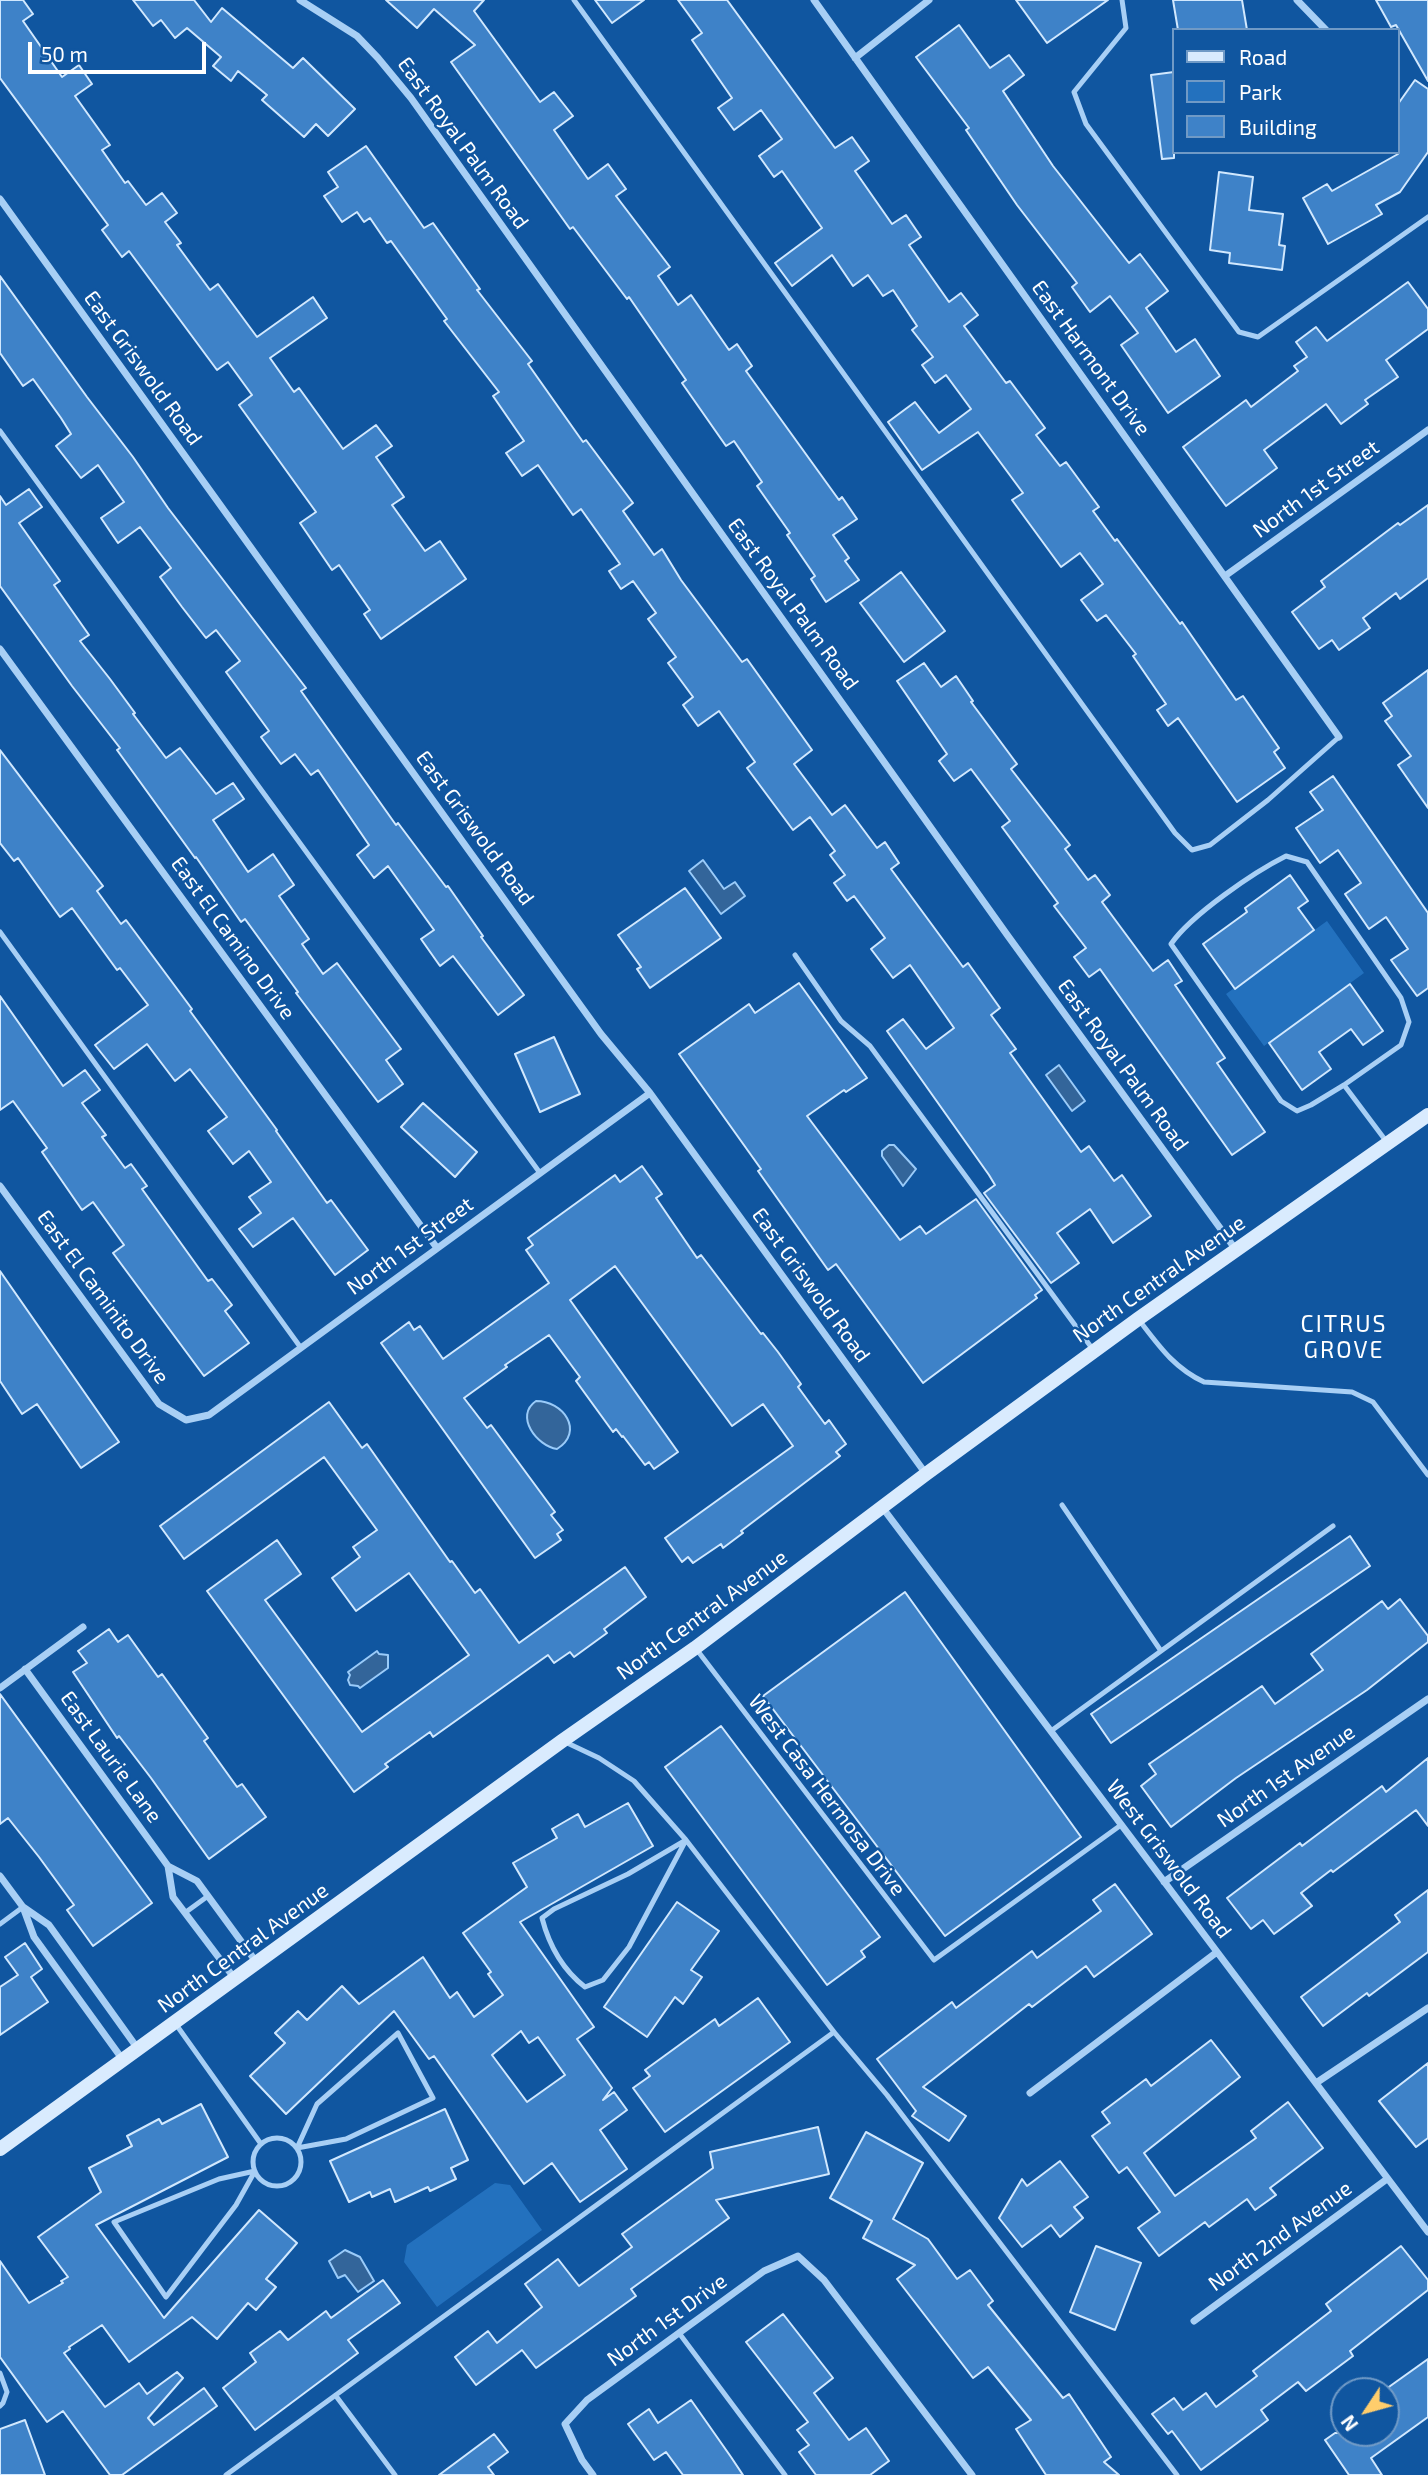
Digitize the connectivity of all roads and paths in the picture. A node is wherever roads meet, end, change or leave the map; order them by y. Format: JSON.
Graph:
{"nodes":[{"id":1,"x":300,"y":0,"type":"edge"},
{"id":2,"x":574,"y":0,"type":"edge"},
{"id":3,"x":814,"y":0,"type":"edge"},
{"id":4,"x":929,"y":0,"type":"edge"},
{"id":5,"x":1122,"y":0,"type":"edge"},
{"id":6,"x":1297,"y":0,"type":"edge"},
{"id":7,"x":1324,"y":28,"type":"edge"},
{"id":8,"x":855,"y":58,"type":"junction"},
{"id":9,"x":0,"y":199,"type":"edge"},
{"id":10,"x":1428,"y":217,"type":"edge"},
{"id":11,"x":1428,"y":430,"type":"edge"},
{"id":12,"x":0,"y":431,"type":"edge"},
{"id":13,"x":1225,"y":576,"type":"junction"},
{"id":14,"x":0,"y":649,"type":"edge"},
{"id":15,"x":1339,"y":737,"type":"joint"},
{"id":16,"x":0,"y":932,"type":"edge"},
{"id":17,"x":795,"y":955,"type":"dead end"},
{"id":18,"x":1344,"y":1085,"type":"junction"},
{"id":19,"x":650,"y":1093,"type":"junction"},
{"id":20,"x":1428,"y":1115,"type":"edge"},
{"id":21,"x":1388,"y":1144,"type":"junction"},
{"id":22,"x":540,"y":1173,"type":"junction"},
{"id":23,"x":0,"y":1186,"type":"edge"},
{"id":24,"x":437,"y":1248,"type":"junction"},
{"id":25,"x":1236,"y":1250,"type":"junction"},
{"id":26,"x":1138,"y":1319,"type":"junction"},
{"id":27,"x":301,"y":1348,"type":"junction"},
{"id":28,"x":1094,"y":1351,"type":"junction"},
{"id":29,"x":186,"y":1420,"type":"joint"},
{"id":30,"x":926,"y":1474,"type":"junction"},
{"id":31,"x":1428,"y":1475,"type":"edge"},
{"id":32,"x":1062,"y":1505,"type":"dead end"},
{"id":33,"x":882,"y":1507,"type":"junction"},
{"id":34,"x":1333,"y":1526,"type":"dead end"},
{"id":35,"x":83,"y":1628,"type":"dead end"},
{"id":36,"x":695,"y":1648,"type":"junction"},
{"id":37,"x":1161,"y":1651,"type":"junction"},
{"id":38,"x":25,"y":1669,"type":"junction"},
{"id":39,"x":0,"y":1688,"type":"edge"},
{"id":40,"x":1428,"y":1699,"type":"edge"},
{"id":41,"x":1051,"y":1731,"type":"junction"},
{"id":42,"x":562,"y":1741,"type":"junction"},
{"id":43,"x":1121,"y":1825,"type":"junction"},
{"id":44,"x":686,"y":1840,"type":"junction"},
{"id":45,"x":168,"y":1866,"type":"junction"},
{"id":46,"x":0,"y":1876,"type":"edge"},
{"id":47,"x":1164,"y":1882,"type":"junction"},
{"id":48,"x":208,"y":1896,"type":"junction"},
{"id":49,"x":23,"y":1907,"type":"junction"},
{"id":50,"x":186,"y":1913,"type":"junction"},
{"id":51,"x":0,"y":1924,"type":"edge"},
{"id":52,"x":1217,"y":1952,"type":"junction"},
{"id":53,"x":257,"y":1963,"type":"junction"},
{"id":54,"x":235,"y":1980,"type":"junction"},
{"id":55,"x":1428,"y":2008,"type":"edge"},
{"id":56,"x":175,"y":2023,"type":"junction"},
{"id":57,"x":834,"y":2032,"type":"junction"},
{"id":58,"x":139,"y":2050,"type":"junction"},
{"id":59,"x":123,"y":2060,"type":"junction"},
{"id":60,"x":1316,"y":2083,"type":"junction"},
{"id":61,"x":1030,"y":2093,"type":"dead end"},
{"id":62,"x":261,"y":2144,"type":"junction"},
{"id":63,"x":0,"y":2148,"type":"edge"},
{"id":64,"x":297,"y":2148,"type":"junction"},
{"id":65,"x":255,"y":2171,"type":"junction"},
{"id":66,"x":1387,"y":2179,"type":"junction"},
{"id":67,"x":1428,"y":2232,"type":"edge"},
{"id":68,"x":1194,"y":2321,"type":"dead end"},
{"id":69,"x":679,"y":2333,"type":"junction"},
{"id":70,"x":0,"y":2373,"type":"edge"},
{"id":71,"x":336,"y":2396,"type":"junction"},
{"id":72,"x":0,"y":2406,"type":"edge"},
{"id":73,"x":226,"y":2475,"type":"edge"},
{"id":74,"x":395,"y":2475,"type":"edge"},
{"id":75,"x":593,"y":2475,"type":"edge"},
{"id":76,"x":785,"y":2475,"type":"edge"},
{"id":77,"x":972,"y":2475,"type":"edge"},
{"id":78,"x":1177,"y":2475,"type":"edge"}],
"edges":[{"from":1,"to":25,"type":"street","name":"East Royal Palm Road"},
{"from":2,"to":15,"type":"lane"},
{"from":3,"to":8,"type":"street","name":"East Harmont Drive"},
{"from":4,"to":8,"type":"street"},
{"from":5,"to":10,"type":"lane"},
{"from":6,"to":7,"type":"street"},
{"from":8,"to":13,"type":"street","name":"East Harmont Drive"},
{"from":9,"to":19,"type":"street","name":"East Griswold Road"},
{"from":11,"to":13,"type":"street","name":"North 1st Street"},
{"from":12,"to":22,"type":"lane"},
{"from":13,"to":15,"type":"street","name":"East Harmont Drive"},
{"from":14,"to":24,"type":"street","name":"East El Camino Drive"},
{"from":16,"to":27,"type":"lane"},
{"from":17,"to":28,"type":"lane"},
{"from":18,"to":18,"type":"lane"},
{"from":18,"to":21,"type":"lane"},
{"from":19,"to":22,"type":"street","name":"North 1st Street"},
{"from":19,"to":30,"type":"street","name":"East Griswold Road"},
{"from":20,"to":21,"type":"main road","name":"North Central Avenue"},
{"from":21,"to":25,"type":"main road","name":"North Central Avenue"},
{"from":22,"to":24,"type":"street","name":"North 1st Street"},
{"from":23,"to":29,"type":"street","name":"East El Caminito Drive"},
{"from":24,"to":27,"type":"street","name":"North 1st Street"},
{"from":25,"to":26,"type":"main road","name":"North Central Avenue"},
{"from":26,"to":28,"type":"main road","name":"North Central Avenue"},
{"from":26,"to":31,"type":"lane"},
{"from":27,"to":29,"type":"street","name":"North 1st Street"},
{"from":28,"to":30,"type":"main road","name":"North Central Avenue"},
{"from":30,"to":33,"type":"main road","name":"North Central Avenue"},
{"from":32,"to":37,"type":"lane"},
{"from":33,"to":36,"type":"main road","name":"North Central Avenue"},
{"from":33,"to":41,"type":"street","name":"West Griswold Road"},
{"from":34,"to":37,"type":"lane"},
{"from":35,"to":38,"type":"street"},
{"from":36,"to":42,"type":"main road","name":"North Central Avenue"},
{"from":36,"to":43,"type":"lane","name":"West Casa Hermosa Drive"},
{"from":37,"to":41,"type":"lane"},
{"from":38,"to":39,"type":"street"},
{"from":38,"to":45,"type":"street","name":"East Laurie Lane"},
{"from":40,"to":47,"type":"street","name":"North 1st Avenue"},
{"from":41,"to":43,"type":"street","name":"West Griswold Road"},
{"from":42,"to":44,"type":"lane"},
{"from":42,"to":53,"type":"main road","name":"North Central Avenue"},
{"from":43,"to":47,"type":"street","name":"West Griswold Road"},
{"from":44,"to":44,"type":"lane"},
{"from":44,"to":57,"type":"lane"},
{"from":45,"to":48,"type":"street","name":"East Laurie Lane"},
{"from":45,"to":50,"type":"street","name":"East Laurie Lane"},
{"from":46,"to":49,"type":"street"},
{"from":47,"to":52,"type":"street","name":"West Griswold Road"},
{"from":48,"to":50,"type":"lane"},
{"from":48,"to":53,"type":"street","name":"East Laurie Lane"},
{"from":49,"to":51,"type":"lane"},
{"from":49,"to":58,"type":"street"},
{"from":49,"to":59,"type":"street"},
{"from":50,"to":54,"type":"street","name":"East Laurie Lane"},
{"from":52,"to":60,"type":"street","name":"West Griswold Road"},
{"from":52,"to":61,"type":"street"},
{"from":53,"to":54,"type":"main road","name":"North Central Avenue"},
{"from":54,"to":56,"type":"main road","name":"North Central Avenue"},
{"from":55,"to":60,"type":"street"},
{"from":56,"to":58,"type":"main road","name":"North Central Avenue"},
{"from":56,"to":62,"type":"lane"},
{"from":57,"to":71,"type":"lane"},
{"from":57,"to":78,"type":"lane"},
{"from":58,"to":59,"type":"main road","name":"North Central Avenue"},
{"from":59,"to":63,"type":"main road","name":"North Central Avenue"},
{"from":60,"to":66,"type":"street","name":"West Griswold Road"},
{"from":62,"to":64,"type":"lane"},
{"from":62,"to":65,"type":"lane"},
{"from":64,"to":64,"type":"lane"},
{"from":64,"to":65,"type":"lane"},
{"from":65,"to":65,"type":"lane"},
{"from":66,"to":67,"type":"street","name":"West Griswold Road"},
{"from":66,"to":68,"type":"street","name":"North 2nd Avenue"},
{"from":69,"to":75,"type":"street","name":"North 1st Drive"},
{"from":69,"to":76,"type":"lane"},
{"from":69,"to":77,"type":"street","name":"North 1st Drive"},
{"from":70,"to":72,"type":"lane"},
{"from":71,"to":73,"type":"lane"},
{"from":71,"to":74,"type":"lane"}]}
